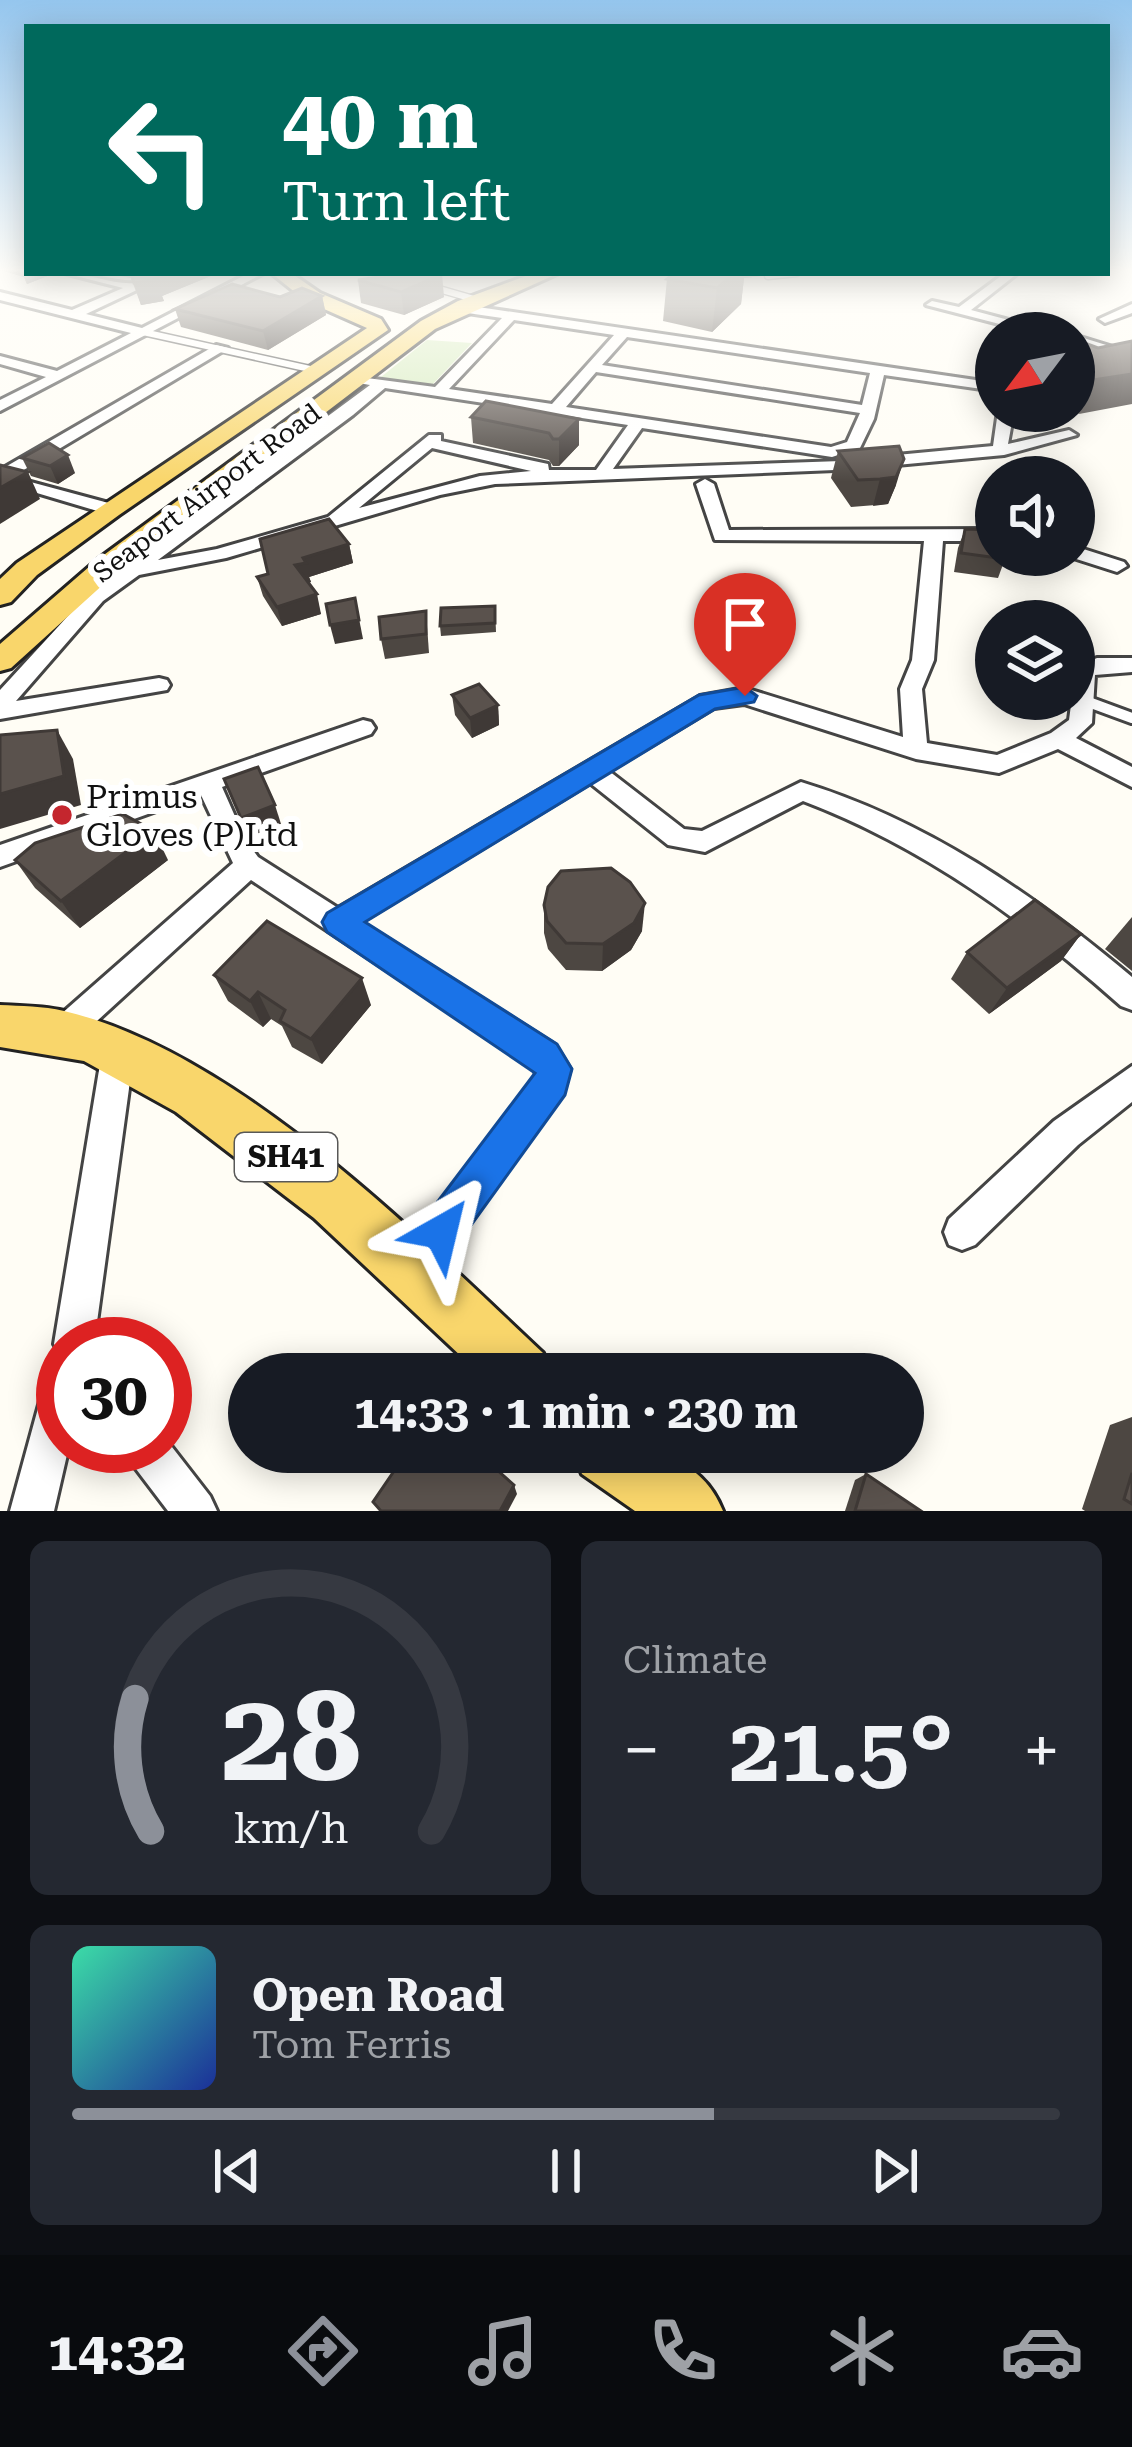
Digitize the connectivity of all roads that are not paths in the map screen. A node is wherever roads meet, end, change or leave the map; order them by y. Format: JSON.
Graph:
{"nodes":[{"id":1,"x":127,"y":341,"type":"edge"},
{"id":2,"x":185,"y":341,"type":"edge"},
{"id":3,"x":364,"y":341,"type":"edge"},
{"id":4,"x":421,"y":341,"type":"edge"},
{"id":5,"x":487,"y":341,"type":"edge"},
{"id":6,"x":617,"y":341,"type":"edge"},
{"id":7,"x":678,"y":341,"type":"edge"},
{"id":8,"x":1095,"y":347,"type":"edge"},
{"id":9,"x":221,"y":348,"type":"junction"},
{"id":10,"x":1132,"y":358,"type":"edge"},
{"id":11,"x":0,"y":361,"type":"edge"},
{"id":12,"x":595,"y":368,"type":"junction"},
{"id":13,"x":878,"y":368,"type":"junction"},
{"id":14,"x":320,"y":371,"type":"junction"},
{"id":15,"x":975,"y":371,"type":"edge"},
{"id":16,"x":59,"y":376,"type":"junction"},
{"id":17,"x":951,"y":378,"type":"junction"},
{"id":18,"x":368,"y":382,"type":"junction"},
{"id":19,"x":975,"y":383,"type":"edge"},
{"id":20,"x":438,"y":392,"type":"junction"},
{"id":21,"x":0,"y":406,"type":"edge"},
{"id":22,"x":555,"y":410,"type":"junction"},
{"id":23,"x":867,"y":410,"type":"junction"},
{"id":24,"x":637,"y":424,"type":"junction"},
{"id":25,"x":1001,"y":432,"type":"edge"},
{"id":26,"x":1069,"y":435,"type":"dead end"},
{"id":27,"x":842,"y":449,"type":"junction"},
{"id":28,"x":1004,"y":450,"type":"junction"},
{"id":29,"x":920,"y":458,"type":"junction"},
{"id":30,"x":601,"y":475,"type":"junction"},
{"id":31,"x":580,"y":476,"type":"junction"},
{"id":32,"x":0,"y":478,"type":"edge"},
{"id":33,"x":705,"y":484,"type":"dead end"},
{"id":34,"x":110,"y":508,"type":"junction"},
{"id":35,"x":334,"y":524,"type":"junction"},
{"id":36,"x":934,"y":535,"type":"junction"},
{"id":37,"x":975,"y":535,"type":"edge"},
{"id":38,"x":1095,"y":559,"type":"edge"},
{"id":39,"x":1118,"y":566,"type":"dead end"},
{"id":40,"x":130,"y":570,"type":"junction"},
{"id":41,"x":0,"y":596,"type":"edge"},
{"id":42,"x":0,"y":661,"type":"edge"},
{"id":43,"x":1132,"y":665,"type":"edge"},
{"id":44,"x":1095,"y":666,"type":"edge"},
{"id":45,"x":159,"y":686,"type":"dead end"},
{"id":46,"x":1095,"y":704,"type":"edge"},
{"id":47,"x":0,"y":708,"type":"edge"},
{"id":48,"x":1132,"y":718,"type":"edge"},
{"id":49,"x":1080,"y":720,"type":"edge"},
{"id":50,"x":363,"y":728,"type":"dead end"},
{"id":51,"x":1059,"y":740,"type":"junction"},
{"id":52,"x":916,"y":750,"type":"junction"},
{"id":53,"x":593,"y":772,"type":"junction"},
{"id":54,"x":1132,"y":778,"type":"edge"},
{"id":55,"x":208,"y":783,"type":"junction"},
{"id":56,"x":0,"y":856,"type":"edge"},
{"id":57,"x":249,"y":865,"type":"junction"},
{"id":58,"x":338,"y":922,"type":"junction"},
{"id":59,"x":1132,"y":996,"type":"edge"},
{"id":60,"x":0,"y":1026,"type":"edge"},
{"id":61,"x":63,"y":1032,"type":"junction"},
{"id":62,"x":118,"y":1052,"type":"junction"},
{"id":63,"x":1132,"y":1082,"type":"edge"},
{"id":64,"x":962,"y":1232,"type":"dead end"},
{"id":65,"x":413,"y":1269,"type":"junction"},
{"id":66,"x":78,"y":1317,"type":"edge"},
{"id":67,"x":500,"y":1353,"type":"edge"},
{"id":68,"x":42,"y":1473,"type":"edge"},
{"id":69,"x":166,"y":1473,"type":"edge"},
{"id":70,"x":635,"y":1473,"type":"edge"},
{"id":71,"x":32,"y":1511,"type":"edge"},
{"id":72,"x":195,"y":1511,"type":"edge"},
{"id":73,"x":691,"y":1511,"type":"edge"}],
"edges":[{"from":1,"to":16,"type":"street"},
{"from":2,"to":9,"type":"lane"},
{"from":3,"to":14,"type":"main road"},
{"from":4,"to":18,"type":"main road","name":"Seaport Airport Road"},
{"from":5,"to":20,"type":"street"},
{"from":6,"to":12,"type":"street"},
{"from":7,"to":13,"type":"street"},
{"from":8,"to":10,"type":"street"},
{"from":9,"to":14,"type":"lane"},
{"from":9,"to":32,"type":"street"},
{"from":11,"to":16,"type":"street"},
{"from":12,"to":22,"type":"street"},
{"from":12,"to":23,"type":"street"},
{"from":13,"to":17,"type":"street"},
{"from":13,"to":23,"type":"street"},
{"from":14,"to":18,"type":"main road"},
{"from":14,"to":34,"type":"main road"},
{"from":15,"to":17,"type":"street"},
{"from":16,"to":21,"type":"street"},
{"from":17,"to":19,"type":"street"},
{"from":18,"to":20,"type":"street"},
{"from":18,"to":40,"type":"street"},
{"from":18,"to":42,"type":"main road","name":"Seaport Airport Road"},
{"from":20,"to":22,"type":"street"},
{"from":22,"to":24,"type":"street"},
{"from":23,"to":27,"type":"street"},
{"from":24,"to":27,"type":"street"},
{"from":24,"to":30,"type":"street"},
{"from":25,"to":28,"type":"street"},
{"from":26,"to":28,"type":"street"},
{"from":27,"to":29,"type":"street"},
{"from":28,"to":29,"type":"street"},
{"from":29,"to":30,"type":"street"},
{"from":30,"to":31,"type":"street"},
{"from":31,"to":35,"type":"street"},
{"from":31,"to":35,"type":"street"},
{"from":32,"to":34,"type":"street"},
{"from":33,"to":36,"type":"street"},
{"from":34,"to":41,"type":"main road"},
{"from":35,"to":40,"type":"street"},
{"from":36,"to":37,"type":"street"},
{"from":36,"to":52,"type":"street"},
{"from":38,"to":39,"type":"street"},
{"from":40,"to":47,"type":"street"},
{"from":43,"to":44,"type":"street"},
{"from":45,"to":47,"type":"street"},
{"from":46,"to":48,"type":"lane"},
{"from":49,"to":51,"type":"street"},
{"from":50,"to":55,"type":"street"},
{"from":51,"to":52,"type":"street"},
{"from":51,"to":54,"type":"street"},
{"from":52,"to":53,"type":"street"},
{"from":53,"to":58,"type":"street"},
{"from":53,"to":59,"type":"street"},
{"from":55,"to":56,"type":"street"},
{"from":55,"to":57,"type":"street"},
{"from":57,"to":58,"type":"street"},
{"from":57,"to":61,"type":"street"},
{"from":58,"to":65,"type":"street"},
{"from":60,"to":61,"type":"main road","number":"SH41"},
{"from":61,"to":62,"type":"main road","number":"SH41"},
{"from":62,"to":65,"type":"main road","number":"SH41"},
{"from":62,"to":66,"type":"street"},
{"from":63,"to":64,"type":"street"},
{"from":65,"to":67,"type":"main road","number":"SH41"},
{"from":68,"to":71,"type":"street"},
{"from":69,"to":72,"type":"street"},
{"from":70,"to":73,"type":"main road"}]}
